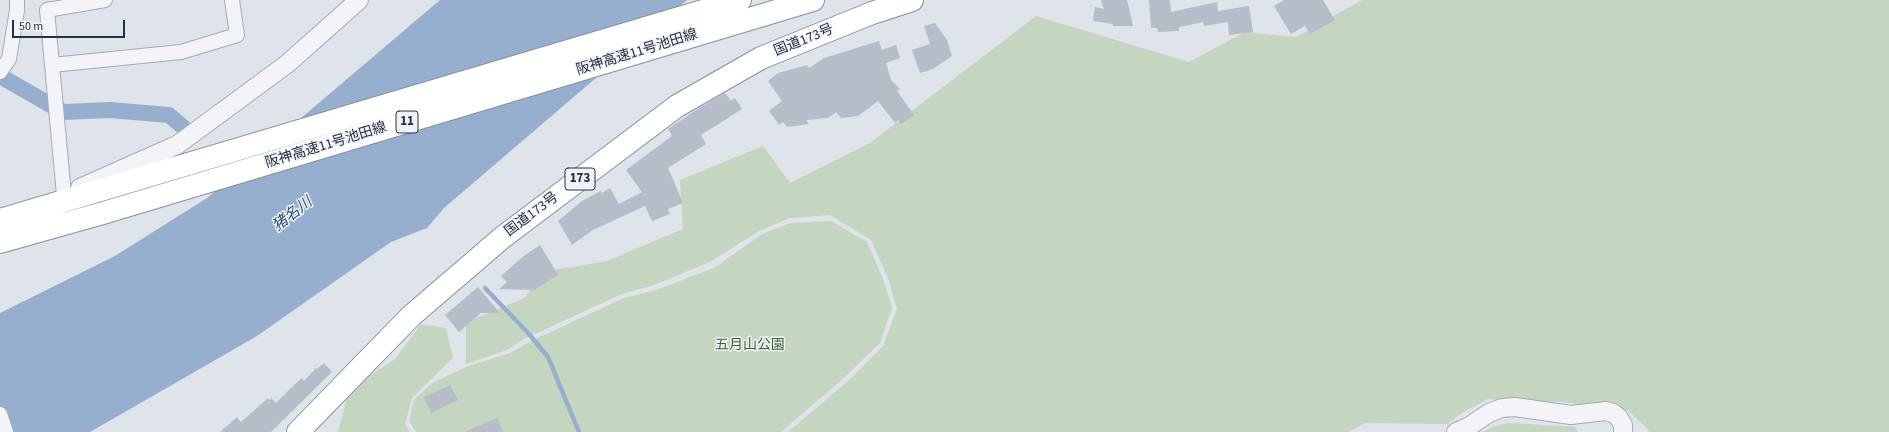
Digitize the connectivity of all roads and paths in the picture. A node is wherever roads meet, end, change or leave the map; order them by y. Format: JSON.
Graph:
{"nodes":[{"id":1,"x":17,"y":0,"type":"edge"},
{"id":2,"x":105,"y":0,"type":"edge"},
{"id":3,"x":232,"y":0,"type":"edge"},
{"id":4,"x":359,"y":0,"type":"edge"},
{"id":5,"x":740,"y":0,"type":"edge"},
{"id":6,"x":813,"y":0,"type":"edge"},
{"id":7,"x":912,"y":0,"type":"edge"},
{"id":8,"x":52,"y":65,"type":"junction"},
{"id":9,"x":0,"y":72,"type":"edge"},
{"id":10,"x":64,"y":195,"type":"junction"},
{"id":11,"x":0,"y":215,"type":"edge"},
{"id":12,"x":0,"y":220,"type":"edge"},
{"id":13,"x":0,"y":242,"type":"edge"},
{"id":14,"x":0,"y":414,"type":"edge"},
{"id":15,"x":6,"y":432,"type":"edge"},
{"id":16,"x":298,"y":432,"type":"edge"},
{"id":17,"x":1456,"y":432,"type":"edge"},
{"id":18,"x":1623,"y":432,"type":"edge"}],
"edges":[{"from":1,"to":9,"type":"street"},
{"from":2,"to":8,"type":"street"},
{"from":3,"to":8,"type":"street"},
{"from":4,"to":10,"type":"street"},
{"from":5,"to":12,"type":"highway","name":"阪神高速11号池田線","number":"11"},
{"from":6,"to":13,"type":"highway","name":"阪神高速11号池田線","number":"11"},
{"from":7,"to":16,"type":"highway","name":"国道173号","number":"173"},
{"from":8,"to":10,"type":"street"},
{"from":10,"to":11,"type":"street"},
{"from":14,"to":15,"type":"street"},
{"from":17,"to":18,"type":"street"}]}
